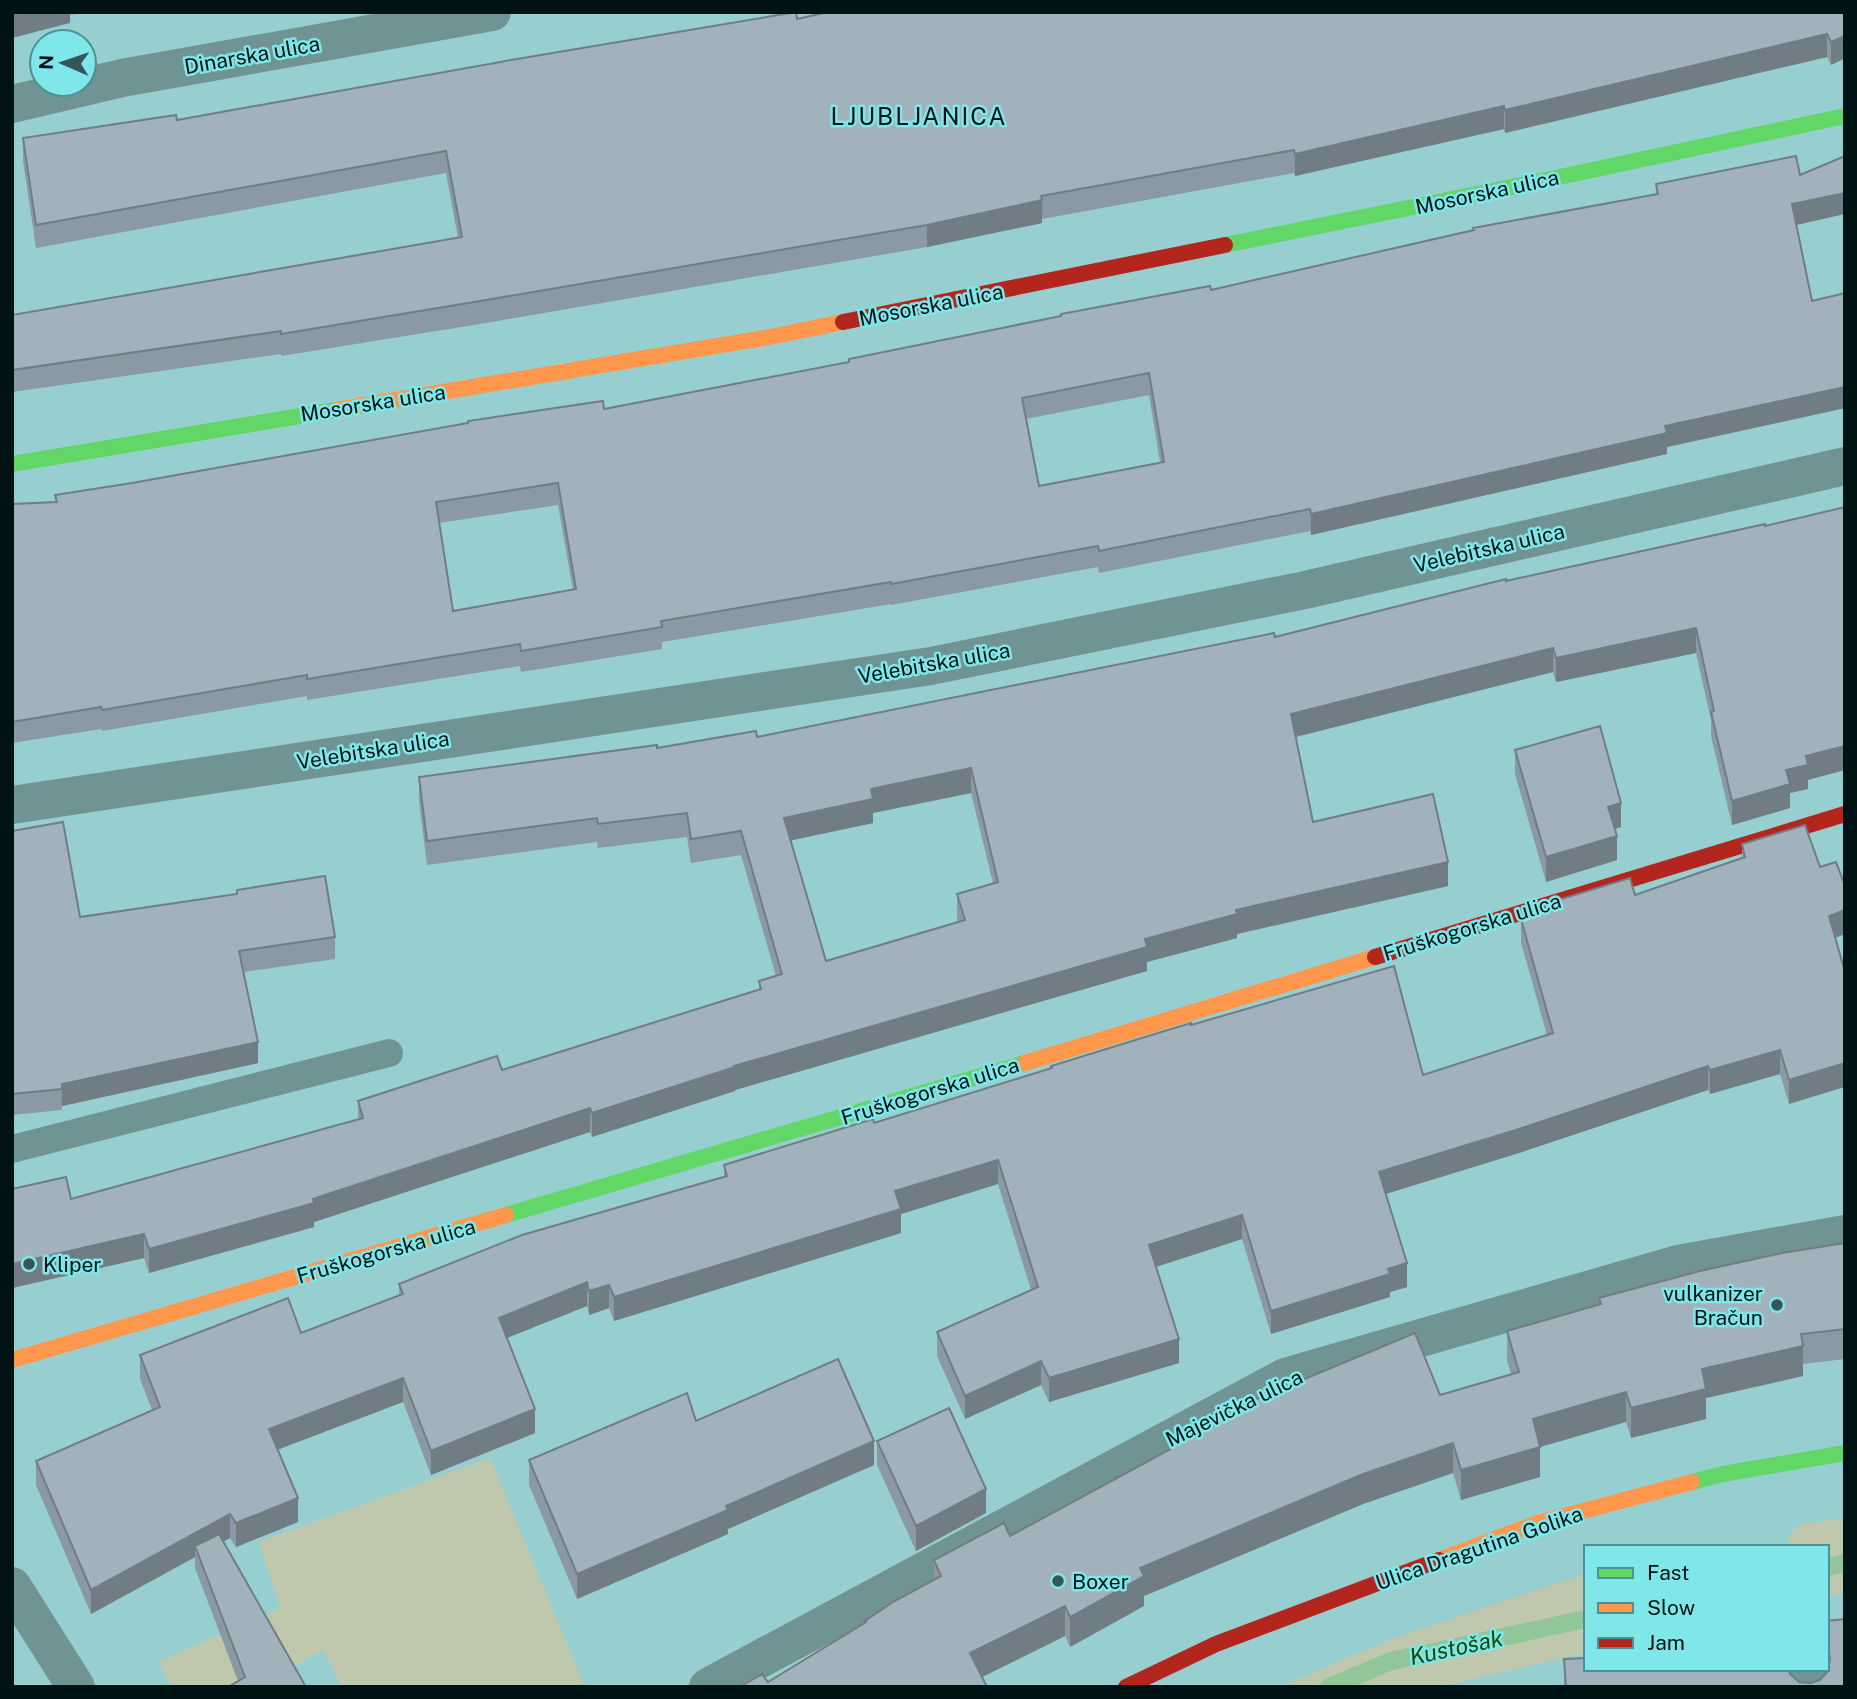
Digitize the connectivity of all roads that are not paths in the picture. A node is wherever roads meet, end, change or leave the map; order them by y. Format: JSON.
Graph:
{"nodes":[{"id":1,"x":492,"y":12,"type":"edge"},
{"id":2,"x":12,"y":104,"type":"edge"},
{"id":3,"x":1845,"y":116,"type":"edge"},
{"id":4,"x":12,"y":464,"type":"edge"},
{"id":5,"x":1845,"y":466,"type":"edge"},
{"id":6,"x":12,"y":805,"type":"edge"},
{"id":7,"x":1845,"y":814,"type":"edge"},
{"id":8,"x":389,"y":1053,"type":"dead end"},
{"id":9,"x":12,"y":1149,"type":"edge"},
{"id":10,"x":1845,"y":1234,"type":"edge"},
{"id":11,"x":12,"y":1360,"type":"edge"},
{"id":12,"x":1845,"y":1453,"type":"edge"},
{"id":13,"x":12,"y":1586,"type":"edge"},
{"id":14,"x":76,"y":1687,"type":"edge"},
{"id":15,"x":708,"y":1687,"type":"edge"},
{"id":16,"x":1126,"y":1687,"type":"edge"}],
"edges":[{"from":1,"to":2,"type":"street","name":"Dinarska ulica"},
{"from":3,"to":4,"type":"street","name":"Mosorska ulica"},
{"from":5,"to":6,"type":"street","name":"Velebitska ulica"},
{"from":7,"to":11,"type":"street","name":"Fruškogorska ulica"},
{"from":8,"to":9,"type":"lane"},
{"from":10,"to":15,"type":"street","name":"Majevička ulica"},
{"from":12,"to":16,"type":"street","name":"Ulica Dragutina Golika"},
{"from":13,"to":14,"type":"street"}]}
